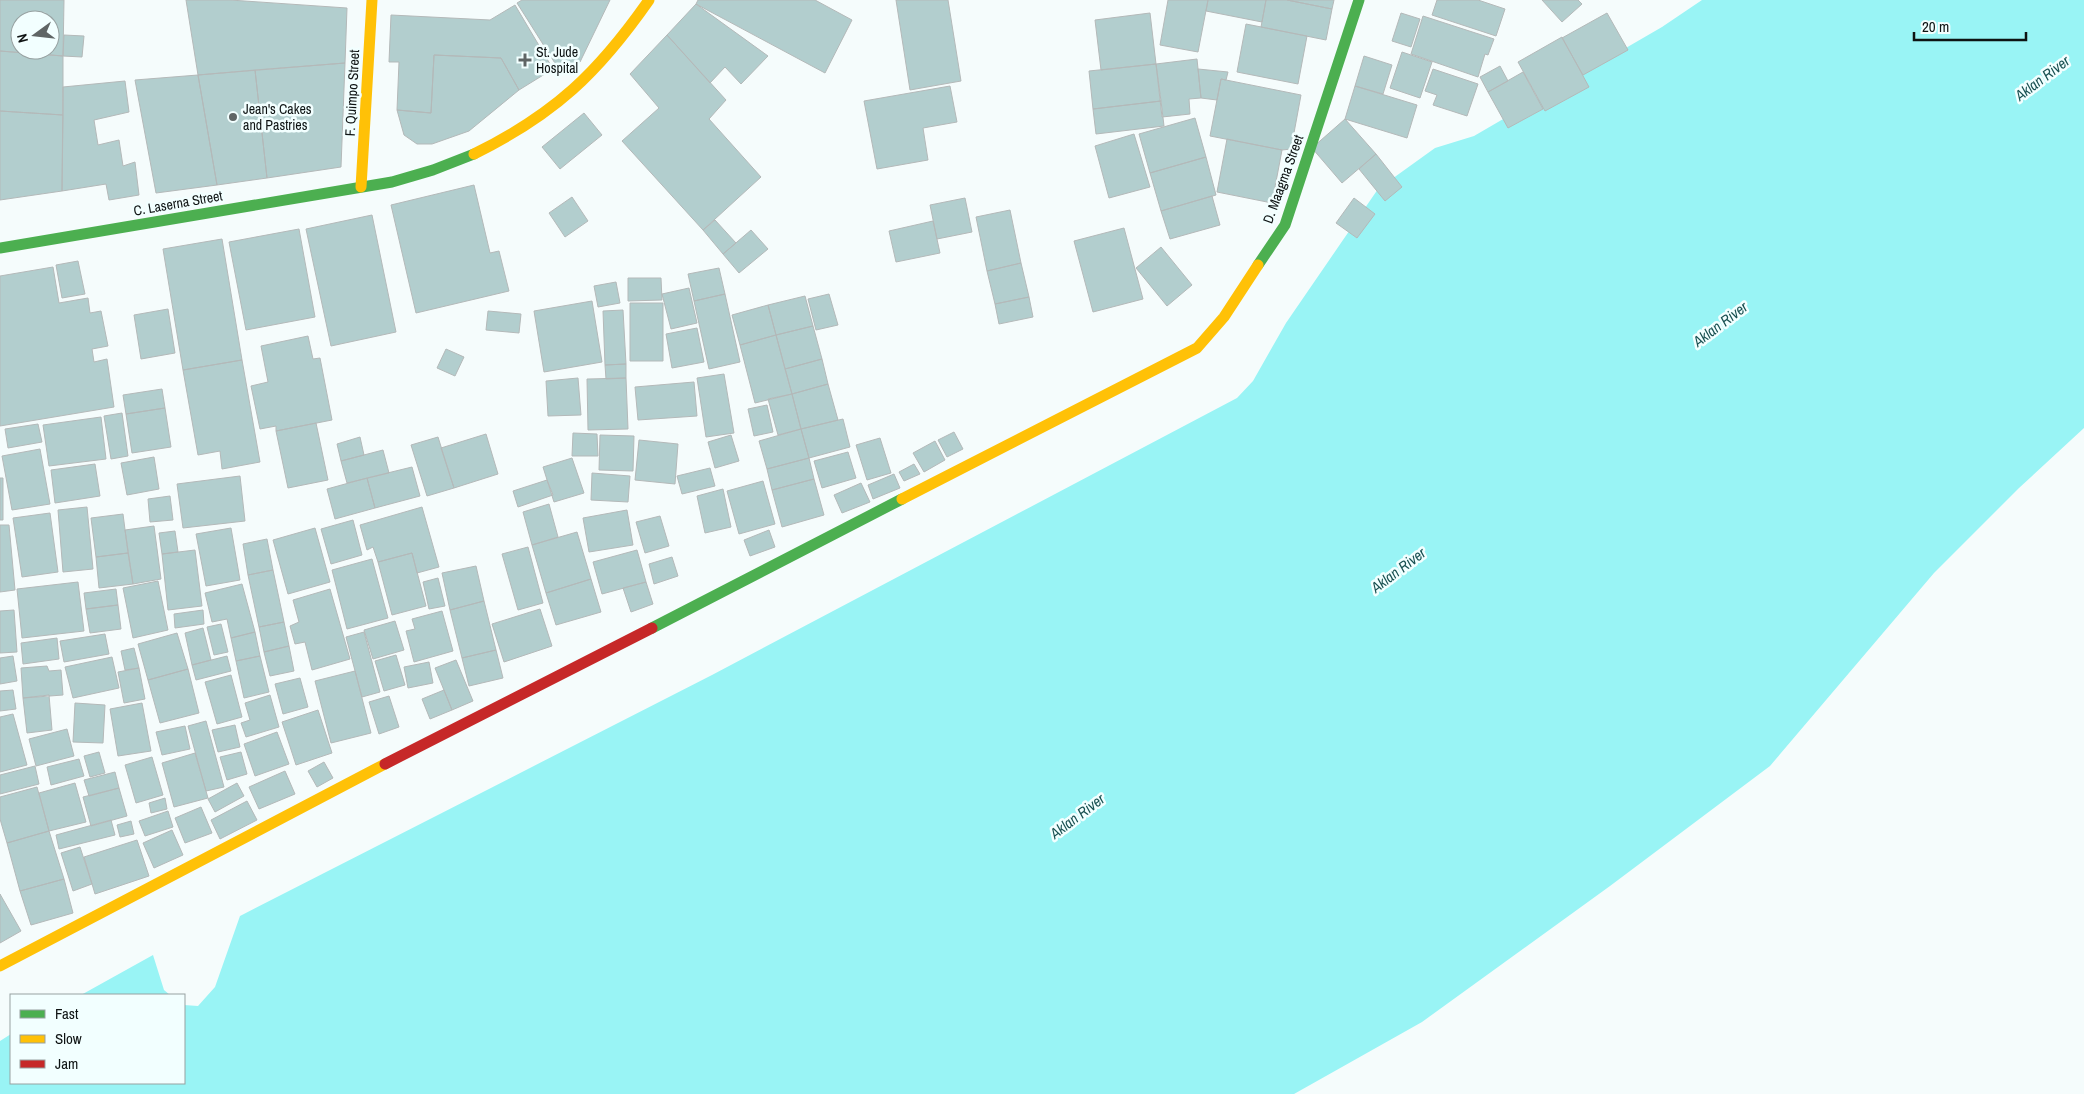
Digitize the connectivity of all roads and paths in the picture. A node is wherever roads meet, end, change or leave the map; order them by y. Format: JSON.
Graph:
{"nodes":[{"id":1,"x":372,"y":0,"type":"edge"},
{"id":2,"x":649,"y":0,"type":"edge"},
{"id":3,"x":1359,"y":0,"type":"edge"},
{"id":4,"x":361,"y":187,"type":"junction"},
{"id":5,"x":0,"y":248,"type":"edge"},
{"id":6,"x":0,"y":966,"type":"edge"}],
"edges":[{"from":1,"to":4,"type":"street","name":"F. Quimpo Street"},
{"from":2,"to":4,"type":"street","name":"C. Laserna Street"},
{"from":3,"to":6,"type":"street","name":"D. Maagma Street"},
{"from":4,"to":5,"type":"street","name":"C. Laserna Street"}]}
